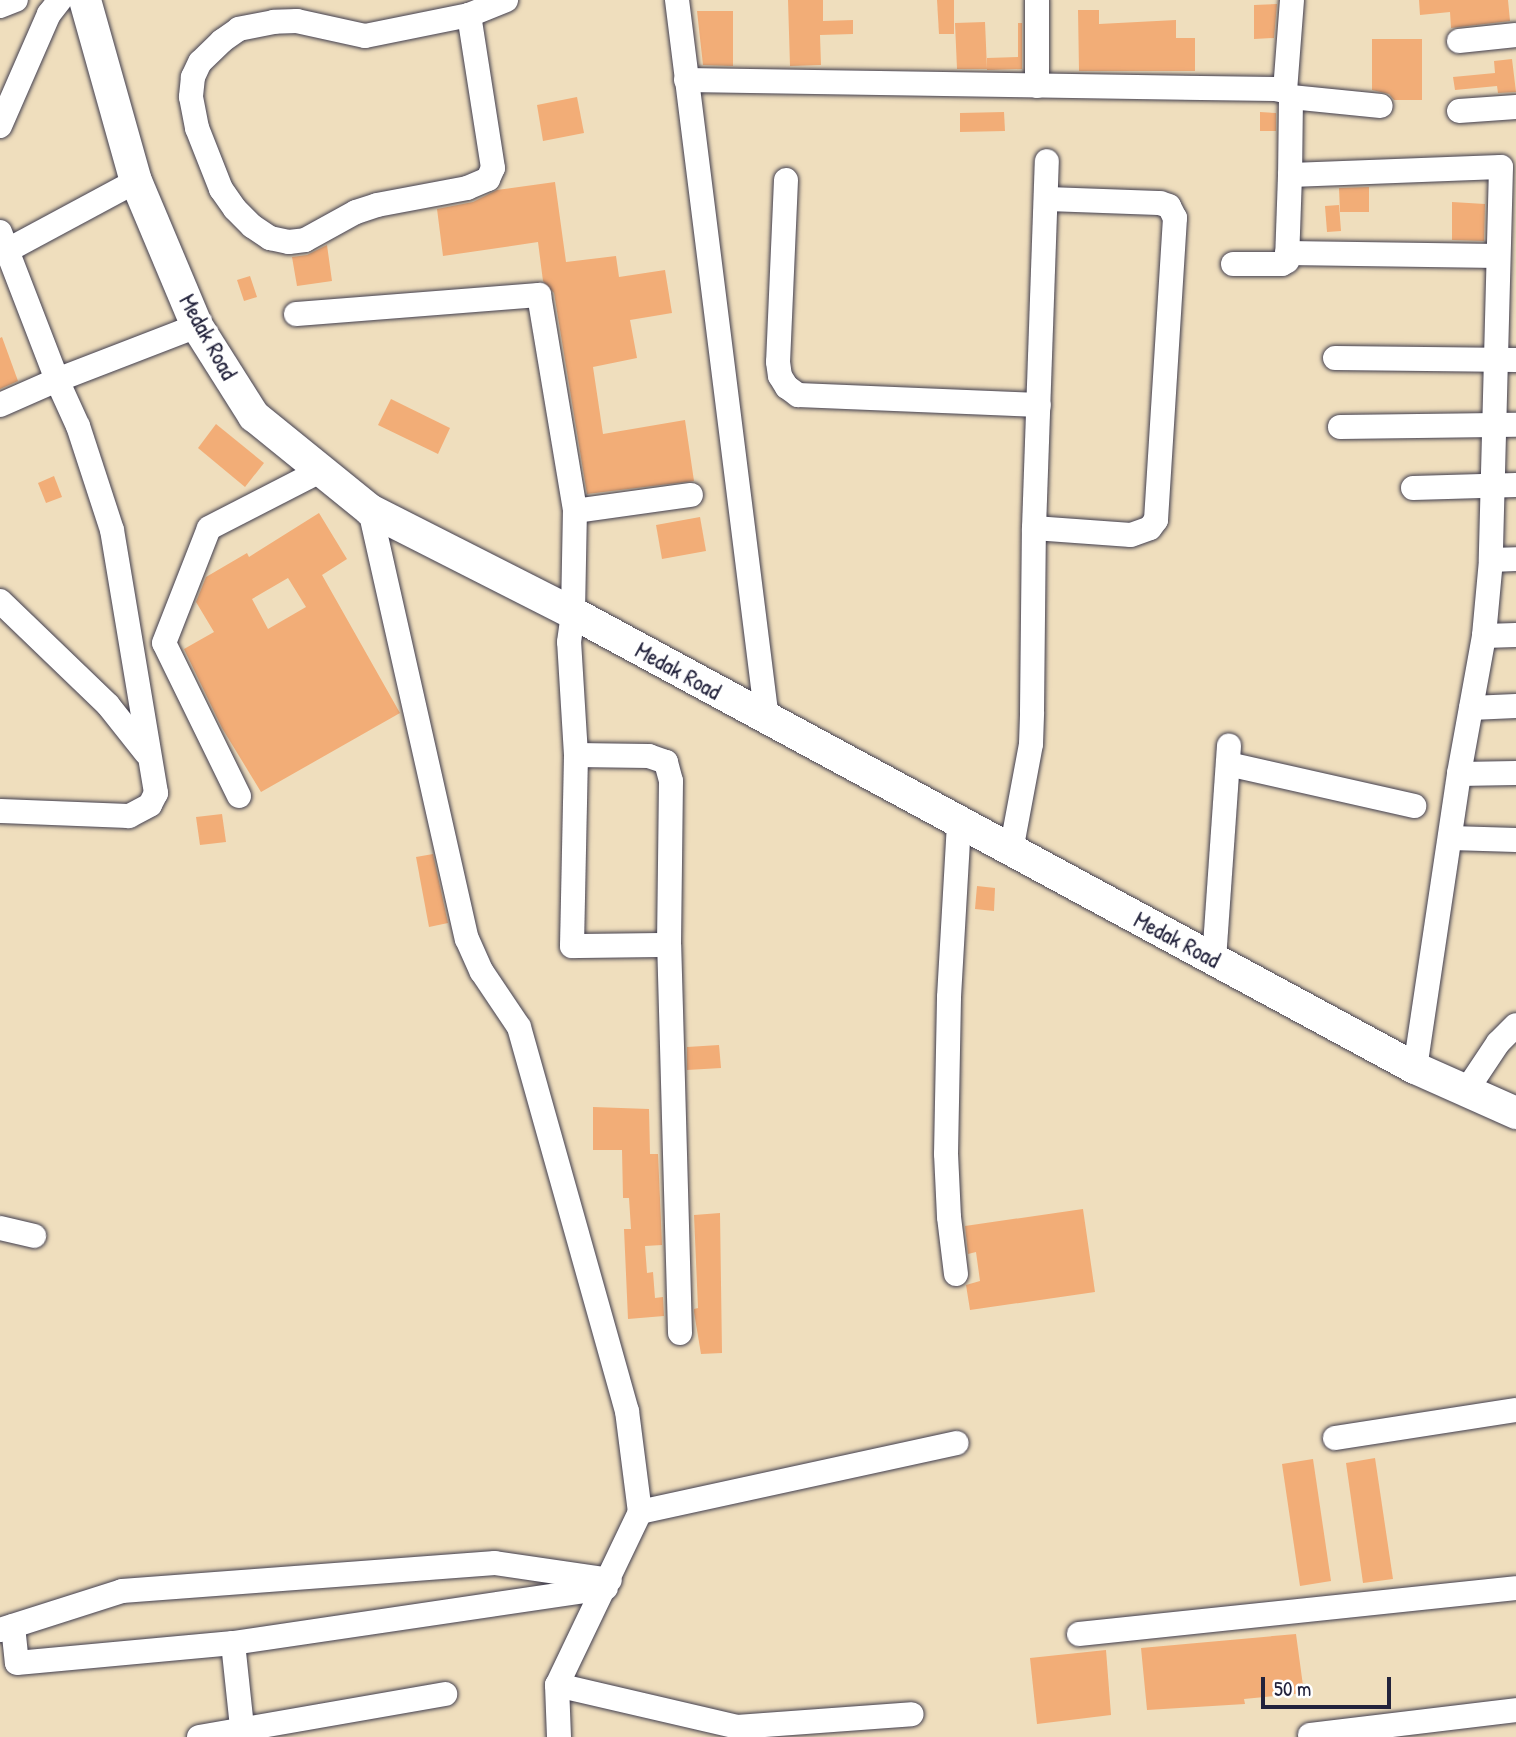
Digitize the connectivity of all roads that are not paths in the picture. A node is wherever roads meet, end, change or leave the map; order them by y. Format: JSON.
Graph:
{"nodes":[{"id":1,"x":16,"y":0,"type":"edge"},
{"id":2,"x":60,"y":0,"type":"edge"},
{"id":3,"x":85,"y":0,"type":"edge"},
{"id":4,"x":506,"y":0,"type":"edge"},
{"id":5,"x":677,"y":0,"type":"edge"},
{"id":6,"x":1037,"y":0,"type":"edge"},
{"id":7,"x":1292,"y":0,"type":"edge"},
{"id":8,"x":0,"y":6,"type":"edge"},
{"id":9,"x":469,"y":15,"type":"junction"},
{"id":10,"x":1516,"y":35,"type":"edge"},
{"id":11,"x":1459,"y":41,"type":"dead end"},
{"id":12,"x":686,"y":80,"type":"junction"},
{"id":13,"x":1037,"y":86,"type":"junction"},
{"id":14,"x":1288,"y":94,"type":"junction"},
{"id":15,"x":1381,"y":107,"type":"dead end"},
{"id":16,"x":1516,"y":107,"type":"edge"},
{"id":17,"x":1459,"y":111,"type":"dead end"},
{"id":18,"x":0,"y":126,"type":"edge"},
{"id":19,"x":1047,"y":161,"type":"dead end"},
{"id":20,"x":1508,"y":167,"type":"edge"},
{"id":21,"x":1290,"y":175,"type":"junction"},
{"id":22,"x":786,"y":180,"type":"dead end"},
{"id":23,"x":136,"y":181,"type":"junction"},
{"id":24,"x":1046,"y":199,"type":"junction"},
{"id":25,"x":1507,"y":229,"type":"edge"},
{"id":26,"x":4,"y":241,"type":"edge"},
{"id":27,"x":1287,"y":253,"type":"junction"},
{"id":28,"x":1498,"y":256,"type":"junction"},
{"id":29,"x":1233,"y":264,"type":"dead end"},
{"id":30,"x":1506,"y":293,"type":"edge"},
{"id":31,"x":296,"y":314,"type":"dead end"},
{"id":32,"x":197,"y":326,"type":"junction"},
{"id":33,"x":1335,"y":358,"type":"dead end"},
{"id":34,"x":1505,"y":361,"type":"edge"},
{"id":35,"x":57,"y":380,"type":"junction"},
{"id":36,"x":0,"y":405,"type":"edge"},
{"id":37,"x":1039,"y":405,"type":"junction"},
{"id":38,"x":1504,"y":425,"type":"edge"},
{"id":39,"x":1340,"y":427,"type":"dead end"},
{"id":40,"x":322,"y":470,"type":"junction"},
{"id":41,"x":1491,"y":485,"type":"junction"},
{"id":42,"x":1516,"y":485,"type":"edge"},
{"id":43,"x":1413,"y":488,"type":"dead end"},
{"id":44,"x":691,"y":495,"type":"dead end"},
{"id":45,"x":370,"y":510,"type":"junction"},
{"id":46,"x":575,"y":511,"type":"junction"},
{"id":47,"x":1034,"y":528,"type":"junction"},
{"id":48,"x":1516,"y":559,"type":"edge"},
{"id":49,"x":1491,"y":561,"type":"junction"},
{"id":50,"x":0,"y":601,"type":"edge"},
{"id":51,"x":573,"y":613,"type":"junction"},
{"id":52,"x":1516,"y":635,"type":"edge"},
{"id":53,"x":1485,"y":636,"type":"junction"},
{"id":54,"x":1516,"y":706,"type":"edge"},
{"id":55,"x":1471,"y":708,"type":"junction"},
{"id":56,"x":767,"y":720,"type":"junction"},
{"id":57,"x":576,"y":755,"type":"junction"},
{"id":58,"x":150,"y":759,"type":"junction"},
{"id":59,"x":1459,"y":774,"type":"junction"},
{"id":60,"x":1516,"y":774,"type":"edge"},
{"id":61,"x":239,"y":796,"type":"dead end"},
{"id":62,"x":1415,"y":806,"type":"dead end"},
{"id":63,"x":0,"y":811,"type":"edge"},
{"id":64,"x":959,"y":823,"type":"junction"},
{"id":65,"x":1451,"y":838,"type":"junction"},
{"id":66,"x":1516,"y":840,"type":"edge"},
{"id":67,"x":1011,"y":851,"type":"junction"},
{"id":68,"x":669,"y":945,"type":"junction"},
{"id":69,"x":1214,"y":960,"type":"junction"},
{"id":70,"x":1516,"y":1025,"type":"edge"},
{"id":71,"x":1415,"y":1068,"type":"junction"},
{"id":72,"x":1466,"y":1091,"type":"junction"},
{"id":73,"x":1516,"y":1113,"type":"edge"},
{"id":74,"x":0,"y":1228,"type":"edge"},
{"id":75,"x":34,"y":1236,"type":"dead end"},
{"id":76,"x":956,"y":1274,"type":"dead end"},
{"id":77,"x":680,"y":1333,"type":"dead end"},
{"id":78,"x":1516,"y":1410,"type":"edge"},
{"id":79,"x":1335,"y":1438,"type":"dead end"},
{"id":80,"x":957,"y":1443,"type":"dead end"},
{"id":81,"x":640,"y":1512,"type":"junction"},
{"id":82,"x":608,"y":1584,"type":"junction"},
{"id":83,"x":1516,"y":1588,"type":"edge"},
{"id":84,"x":7,"y":1628,"type":"edge"},
{"id":85,"x":1079,"y":1634,"type":"dead end"},
{"id":86,"x":233,"y":1643,"type":"junction"},
{"id":87,"x":558,"y":1685,"type":"junction"},
{"id":88,"x":445,"y":1694,"type":"dead end"},
{"id":89,"x":1516,"y":1710,"type":"edge"},
{"id":90,"x":912,"y":1714,"type":"dead end"},
{"id":91,"x":243,"y":1734,"type":"edge"},
{"id":92,"x":1310,"y":1735,"type":"dead end"},
{"id":93,"x":199,"y":1737,"type":"edge"},
{"id":94,"x":559,"y":1737,"type":"edge"}],
"edges":[{"from":1,"to":8,"type":"street"},
{"from":2,"to":18,"type":"street"},
{"from":3,"to":23,"type":"main road","name":"Medak Road"},
{"from":4,"to":9,"type":"street"},
{"from":5,"to":12,"type":"street"},
{"from":6,"to":13,"type":"street"},
{"from":7,"to":14,"type":"street"},
{"from":9,"to":9,"type":"street"},
{"from":10,"to":11,"type":"street"},
{"from":12,"to":13,"type":"street"},
{"from":12,"to":56,"type":"street"},
{"from":13,"to":14,"type":"street"},
{"from":14,"to":15,"type":"street"},
{"from":14,"to":21,"type":"street"},
{"from":16,"to":17,"type":"street"},
{"from":19,"to":24,"type":"street"},
{"from":20,"to":21,"type":"street"},
{"from":20,"to":25,"type":"street"},
{"from":21,"to":27,"type":"street"},
{"from":22,"to":37,"type":"street"},
{"from":23,"to":26,"type":"street"},
{"from":23,"to":32,"type":"main road","name":"Medak Road"},
{"from":24,"to":37,"type":"street"},
{"from":24,"to":47,"type":"street"},
{"from":25,"to":28,"type":"street"},
{"from":26,"to":35,"type":"street"},
{"from":27,"to":28,"type":"street"},
{"from":27,"to":29,"type":"street"},
{"from":28,"to":30,"type":"street"},
{"from":30,"to":34,"type":"street"},
{"from":31,"to":46,"type":"street"},
{"from":32,"to":35,"type":"street"},
{"from":32,"to":40,"type":"main road","name":"Medak Road"},
{"from":33,"to":34,"type":"street"},
{"from":34,"to":38,"type":"street"},
{"from":35,"to":36,"type":"street"},
{"from":35,"to":58,"type":"street"},
{"from":37,"to":47,"type":"street"},
{"from":38,"to":39,"type":"street"},
{"from":38,"to":41,"type":"street"},
{"from":40,"to":45,"type":"main road","name":"Medak Road"},
{"from":40,"to":61,"type":"street"},
{"from":41,"to":42,"type":"street"},
{"from":41,"to":43,"type":"street"},
{"from":41,"to":49,"type":"street"},
{"from":44,"to":46,"type":"street"},
{"from":45,"to":51,"type":"main road","name":"Medak Road"},
{"from":45,"to":81,"type":"street"},
{"from":46,"to":51,"type":"street"},
{"from":47,"to":67,"type":"street"},
{"from":48,"to":49,"type":"street"},
{"from":49,"to":53,"type":"street"},
{"from":50,"to":58,"type":"street"},
{"from":51,"to":56,"type":"main road","name":"Medak Road"},
{"from":51,"to":57,"type":"street"},
{"from":52,"to":53,"type":"street"},
{"from":53,"to":55,"type":"street"},
{"from":54,"to":55,"type":"street"},
{"from":55,"to":59,"type":"street"},
{"from":56,"to":64,"type":"main road","name":"Medak Road"},
{"from":57,"to":68,"type":"street"},
{"from":57,"to":68,"type":"street"},
{"from":58,"to":63,"type":"street"},
{"from":59,"to":60,"type":"street"},
{"from":59,"to":65,"type":"street"},
{"from":62,"to":69,"type":"street"},
{"from":64,"to":67,"type":"main road","name":"Medak Road"},
{"from":64,"to":76,"type":"street"},
{"from":65,"to":66,"type":"street"},
{"from":65,"to":71,"type":"street"},
{"from":67,"to":69,"type":"main road","name":"Medak Road"},
{"from":68,"to":77,"type":"street"},
{"from":69,"to":71,"type":"main road","name":"Medak Road"},
{"from":70,"to":72,"type":"street"},
{"from":71,"to":72,"type":"main road","name":"Medak Road"},
{"from":72,"to":73,"type":"main road","name":"Medak Road"},
{"from":74,"to":75,"type":"street"},
{"from":78,"to":79,"type":"street"},
{"from":80,"to":81,"type":"street"},
{"from":81,"to":82,"type":"street"},
{"from":82,"to":84,"type":"street"},
{"from":82,"to":86,"type":"street"},
{"from":82,"to":87,"type":"street"},
{"from":83,"to":85,"type":"street"},
{"from":84,"to":86,"type":"street"},
{"from":86,"to":91,"type":"street"},
{"from":87,"to":90,"type":"street"},
{"from":87,"to":94,"type":"street"},
{"from":88,"to":91,"type":"street"},
{"from":89,"to":92,"type":"street"},
{"from":91,"to":93,"type":"street"}]}
